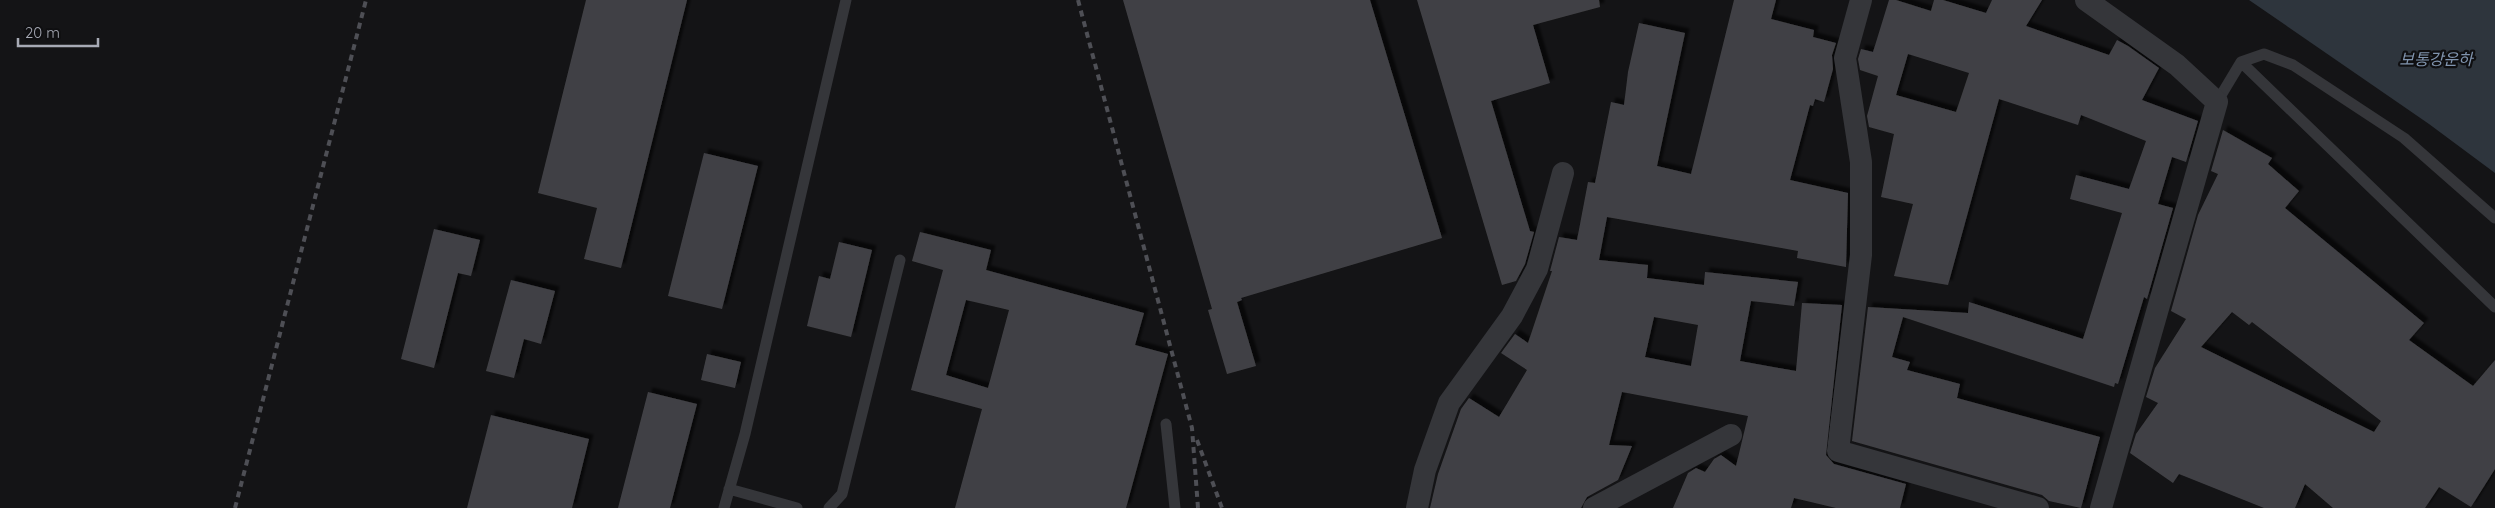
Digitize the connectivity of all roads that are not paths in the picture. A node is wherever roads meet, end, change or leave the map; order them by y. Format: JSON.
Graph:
{"nodes":[{"id":1,"x":846,"y":0,"type":"edge"},
{"id":2,"x":1861,"y":0,"type":"edge"},
{"id":3,"x":2086,"y":0,"type":"edge"},
{"id":4,"x":2241,"y":62,"type":"junction"},
{"id":5,"x":2217,"y":102,"type":"junction"},
{"id":6,"x":1563,"y":173,"type":"dead end"},
{"id":7,"x":2495,"y":218,"type":"edge"},
{"id":8,"x":900,"y":260,"type":"dead end"},
{"id":9,"x":2495,"y":306,"type":"edge"},
{"id":10,"x":1166,"y":424,"type":"dead end"},
{"id":11,"x":1731,"y":435,"type":"dead end"},
{"id":12,"x":729,"y":489,"type":"junction"},
{"id":13,"x":1614,"y":502,"type":"edge"},
{"id":14,"x":724,"y":508,"type":"edge"},
{"id":15,"x":797,"y":508,"type":"edge"},
{"id":16,"x":829,"y":508,"type":"edge"},
{"id":17,"x":1175,"y":508,"type":"edge"},
{"id":18,"x":1417,"y":508,"type":"edge"},
{"id":19,"x":1594,"y":508,"type":"edge"},
{"id":20,"x":2038,"y":508,"type":"edge"},
{"id":21,"x":2101,"y":508,"type":"edge"}],
"edges":[{"from":1,"to":12,"type":"lane"},
{"from":2,"to":20,"type":"street"},
{"from":3,"to":5,"type":"street"},
{"from":4,"to":5,"type":"lane"},
{"from":4,"to":7,"type":"lane"},
{"from":4,"to":9,"type":"lane"},
{"from":5,"to":21,"type":"street"},
{"from":6,"to":18,"type":"street"},
{"from":8,"to":16,"type":"lane"},
{"from":10,"to":17,"type":"lane"},
{"from":11,"to":13,"type":"street"},
{"from":12,"to":14,"type":"lane"},
{"from":12,"to":15,"type":"lane"},
{"from":13,"to":19,"type":"street"}]}
